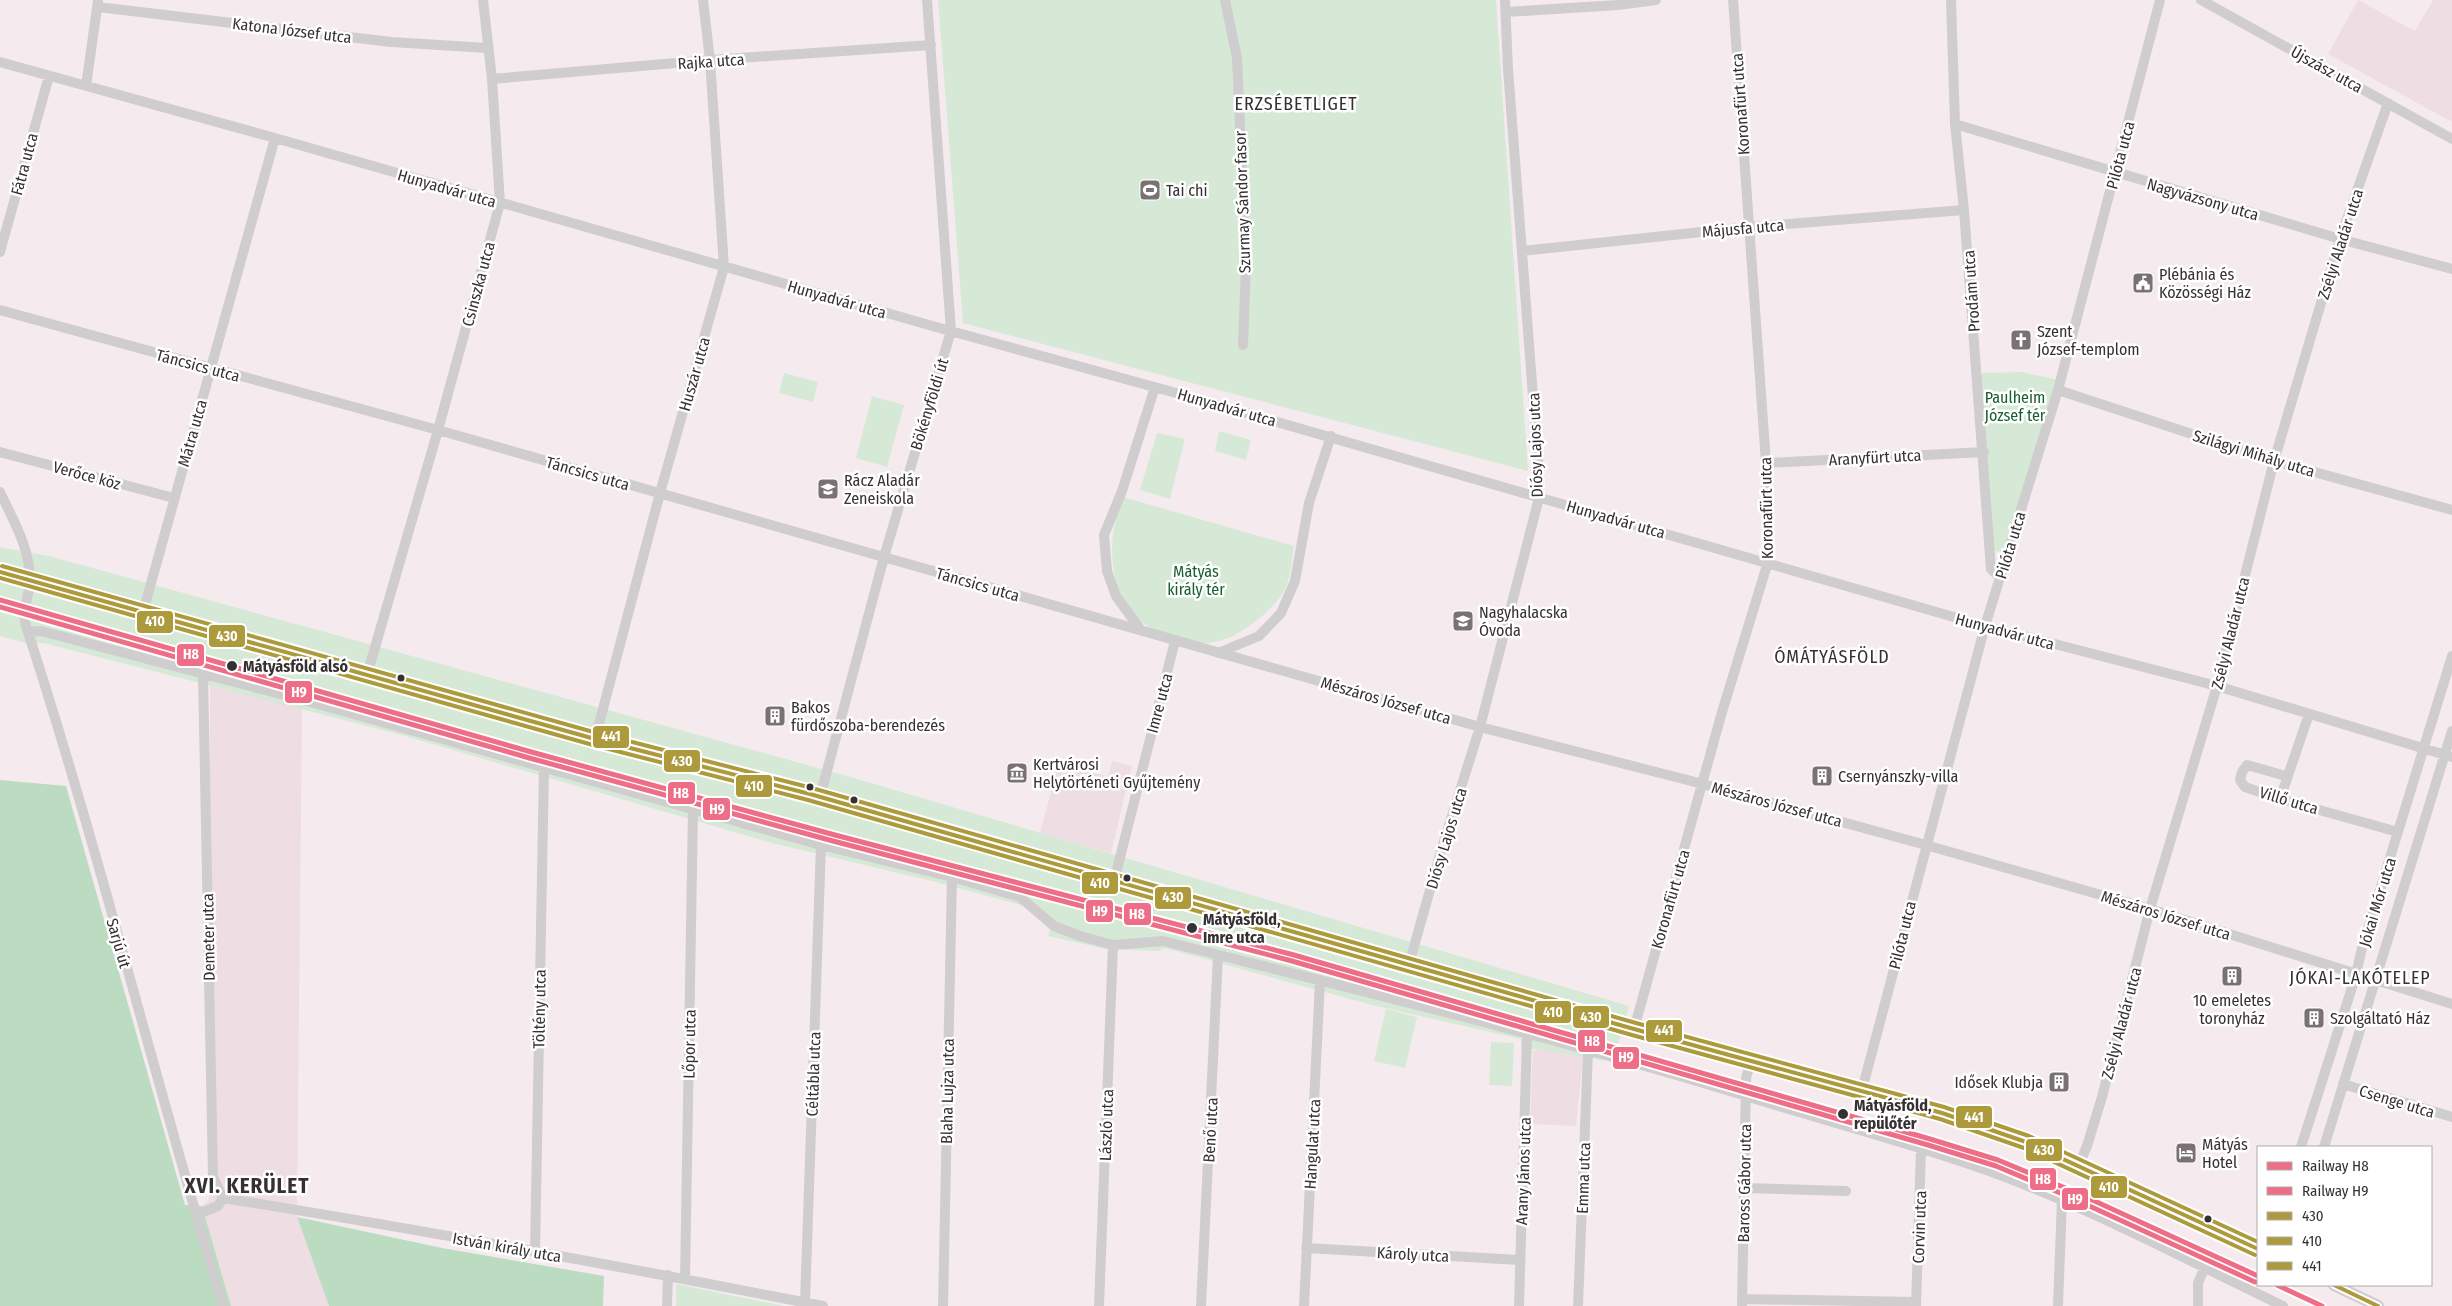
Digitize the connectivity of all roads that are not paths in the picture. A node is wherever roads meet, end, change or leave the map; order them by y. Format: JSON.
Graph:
{"nodes":[{"id":1,"x":483,"y":0,"type":"edge"},
{"id":2,"x":703,"y":0,"type":"edge"},
{"id":3,"x":927,"y":0,"type":"edge"},
{"id":4,"x":1224,"y":0,"type":"edge"},
{"id":5,"x":1505,"y":0,"type":"edge"},
{"id":6,"x":1656,"y":0,"type":"edge"},
{"id":7,"x":1733,"y":0,"type":"edge"},
{"id":8,"x":1951,"y":0,"type":"edge"},
{"id":9,"x":2160,"y":0,"type":"edge"},
{"id":10,"x":2201,"y":0,"type":"edge"},
{"id":11,"x":98,"y":3,"type":"edge"},
{"id":12,"x":1506,"y":12,"type":"junction"},
{"id":13,"x":931,"y":45,"type":"junction"},
{"id":14,"x":487,"y":48,"type":"junction"},
{"id":15,"x":710,"y":60,"type":"junction"},
{"id":16,"x":0,"y":62,"type":"edge"},
{"id":17,"x":48,"y":76,"type":"junction"},
{"id":18,"x":492,"y":79,"type":"junction"},
{"id":19,"x":86,"y":86,"type":"junction"},
{"id":20,"x":2388,"y":103,"type":"junction"},
{"id":21,"x":1955,"y":124,"type":"junction"},
{"id":22,"x":275,"y":138,"type":"junction"},
{"id":23,"x":2452,"y":139,"type":"edge"},
{"id":24,"x":2116,"y":173,"type":"junction"},
{"id":25,"x":500,"y":203,"type":"junction"},
{"id":26,"x":1964,"y":210,"type":"junction"},
{"id":27,"x":1749,"y":227,"type":"junction"},
{"id":28,"x":2340,"y":239,"type":"junction"},
{"id":29,"x":1522,"y":250,"type":"junction"},
{"id":30,"x":0,"y":252,"type":"edge"},
{"id":31,"x":724,"y":267,"type":"junction"},
{"id":32,"x":2452,"y":269,"type":"edge"},
{"id":33,"x":0,"y":310,"type":"edge"},
{"id":34,"x":951,"y":331,"type":"junction"},
{"id":35,"x":1243,"y":345,"type":"dead end"},
{"id":36,"x":210,"y":369,"type":"junction"},
{"id":37,"x":1155,"y":387,"type":"junction"},
{"id":38,"x":2058,"y":390,"type":"junction"},
{"id":39,"x":438,"y":430,"type":"junction"},
{"id":40,"x":1331,"y":436,"type":"junction"},
{"id":41,"x":0,"y":452,"type":"edge"},
{"id":42,"x":1984,"y":452,"type":"junction"},
{"id":43,"x":2274,"y":461,"type":"junction"},
{"id":44,"x":1766,"y":463,"type":"junction"},
{"id":45,"x":0,"y":492,"type":"edge"},
{"id":46,"x":660,"y":493,"type":"junction"},
{"id":47,"x":174,"y":498,"type":"junction"},
{"id":48,"x":1539,"y":498,"type":"junction"},
{"id":49,"x":2452,"y":510,"type":"edge"},
{"id":50,"x":884,"y":557,"type":"junction"},
{"id":51,"x":1768,"y":562,"type":"junction"},
{"id":52,"x":0,"y":572,"type":"edge"},
{"id":53,"x":2000,"y":578,"type":"junction"},
{"id":54,"x":30,"y":580,"type":"junction"},
{"id":55,"x":143,"y":612,"type":"junction"},
{"id":56,"x":1985,"y":626,"type":"junction"},
{"id":57,"x":1140,"y":629,"type":"junction"},
{"id":58,"x":28,"y":632,"type":"junction"},
{"id":59,"x":1175,"y":641,"type":"junction"},
{"id":60,"x":1218,"y":653,"type":"junction"},
{"id":61,"x":2452,"y":656,"type":"edge"},
{"id":62,"x":202,"y":675,"type":"junction"},
{"id":63,"x":367,"y":676,"type":"junction"},
{"id":64,"x":2216,"y":686,"type":"junction"},
{"id":65,"x":2308,"y":714,"type":"junction"},
{"id":66,"x":1480,"y":727,"type":"junction"},
{"id":67,"x":2452,"y":731,"type":"edge"},
{"id":68,"x":595,"y":739,"type":"junction"},
{"id":69,"x":2424,"y":748,"type":"junction"},
{"id":70,"x":2449,"y":756,"type":"edge"},
{"id":71,"x":544,"y":766,"type":"junction"},
{"id":72,"x":2286,"y":776,"type":"junction"},
{"id":73,"x":1703,"y":784,"type":"junction"},
{"id":74,"x":820,"y":797,"type":"junction"},
{"id":75,"x":2280,"y":798,"type":"junction"},
{"id":76,"x":693,"y":809,"type":"junction"},
{"id":77,"x":2398,"y":832,"type":"junction"},
{"id":78,"x":820,"y":845,"type":"junction"},
{"id":79,"x":1926,"y":845,"type":"junction"},
{"id":80,"x":952,"y":877,"type":"junction"},
{"id":81,"x":1114,"y":881,"type":"junction"},
{"id":82,"x":2150,"y":910,"type":"junction"},
{"id":83,"x":1113,"y":945,"type":"junction"},
{"id":84,"x":1218,"y":955,"type":"junction"},
{"id":85,"x":1409,"y":964,"type":"junction"},
{"id":86,"x":2356,"y":975,"type":"junction"},
{"id":87,"x":2375,"y":980,"type":"junction"},
{"id":88,"x":1320,"y":981,"type":"junction"},
{"id":89,"x":2452,"y":1004,"type":"edge"},
{"id":90,"x":1634,"y":1028,"type":"junction"},
{"id":91,"x":1527,"y":1035,"type":"junction"},
{"id":92,"x":1588,"y":1051,"type":"junction"},
{"id":93,"x":1751,"y":1060,"type":"junction"},
{"id":94,"x":2343,"y":1084,"type":"junction"},
{"id":95,"x":1862,"y":1090,"type":"junction"},
{"id":96,"x":1745,"y":1095,"type":"junction"},
{"id":97,"x":2452,"y":1118,"type":"edge"},
{"id":98,"x":2301,"y":1146,"type":"edge"},
{"id":99,"x":2324,"y":1146,"type":"edge"},
{"id":100,"x":1921,"y":1148,"type":"junction"},
{"id":101,"x":2079,"y":1165,"type":"junction"},
{"id":102,"x":1744,"y":1188,"type":"junction"},
{"id":103,"x":1846,"y":1191,"type":"dead end"},
{"id":104,"x":223,"y":1198,"type":"junction"},
{"id":105,"x":2062,"y":1200,"type":"junction"},
{"id":106,"x":196,"y":1215,"type":"junction"},
{"id":107,"x":1306,"y":1248,"type":"junction"},
{"id":108,"x":2257,"y":1249,"type":"edge"},
{"id":109,"x":535,"y":1252,"type":"junction"},
{"id":110,"x":1520,"y":1260,"type":"junction"},
{"id":111,"x":2204,"y":1269,"type":"junction"},
{"id":112,"x":668,"y":1275,"type":"junction"},
{"id":113,"x":685,"y":1279,"type":"junction"},
{"id":114,"x":2336,"y":1286,"type":"edge"},
{"id":115,"x":805,"y":1302,"type":"junction"},
{"id":116,"x":1742,"y":1302,"type":"edge"},
{"id":117,"x":1916,"y":1304,"type":"edge"},
{"id":118,"x":223,"y":1306,"type":"edge"},
{"id":119,"x":667,"y":1306,"type":"edge"},
{"id":120,"x":823,"y":1306,"type":"edge"},
{"id":121,"x":944,"y":1306,"type":"edge"},
{"id":122,"x":1099,"y":1306,"type":"edge"},
{"id":123,"x":1201,"y":1306,"type":"edge"},
{"id":124,"x":1304,"y":1306,"type":"edge"},
{"id":125,"x":1519,"y":1306,"type":"edge"},
{"id":126,"x":1578,"y":1306,"type":"edge"},
{"id":127,"x":2058,"y":1306,"type":"edge"},
{"id":128,"x":2198,"y":1306,"type":"edge"},
{"id":129,"x":2283,"y":1306,"type":"edge"},
{"id":130,"x":2378,"y":1306,"type":"edge"}],
"edges":[{"from":1,"to":14,"type":"street","name":"Csinszka utca"},
{"from":2,"to":15,"type":"street","name":"Huszár utca"},
{"from":3,"to":13,"type":"street","name":"Bökényföldi út"},
{"from":4,"to":35,"type":"street","name":"Szurmay Sándor fasor"},
{"from":5,"to":12,"type":"street","name":"Diósy Lajos utca"},
{"from":6,"to":12,"type":"street"},
{"from":7,"to":27,"type":"street","name":"Koronafürt utca"},
{"from":8,"to":21,"type":"street","name":"Prodám utca"},
{"from":9,"to":24,"type":"street","name":"Pilóta utca"},
{"from":10,"to":20,"type":"street","name":"Újszász utca"},
{"from":11,"to":14,"type":"street","name":"Katona József utca"},
{"from":11,"to":19,"type":"street"},
{"from":12,"to":29,"type":"street","name":"Diósy Lajos utca"},
{"from":13,"to":15,"type":"street","name":"Rajka utca"},
{"from":13,"to":34,"type":"street","name":"Bökényföldi út"},
{"from":14,"to":18,"type":"street","name":"Csinszka utca"},
{"from":15,"to":18,"type":"street","name":"Rajka utca"},
{"from":15,"to":31,"type":"street","name":"Huszár utca"},
{"from":16,"to":17,"type":"street","name":"Hunyadvár utca"},
{"from":17,"to":19,"type":"street","name":"Hunyadvár utca"},
{"from":17,"to":30,"type":"street","name":"Fátra utca"},
{"from":18,"to":25,"type":"street","name":"Csinszka utca"},
{"from":19,"to":22,"type":"street","name":"Hunyadvár utca"},
{"from":20,"to":23,"type":"street","name":"Újszász utca"},
{"from":20,"to":28,"type":"street","name":"Zsélyi Aladár utca"},
{"from":21,"to":24,"type":"street","name":"Nagyvázsony utca"},
{"from":21,"to":26,"type":"street","name":"Prodám utca"},
{"from":22,"to":25,"type":"street","name":"Hunyadvár utca"},
{"from":22,"to":36,"type":"street","name":"Mátra utca"},
{"from":24,"to":28,"type":"street","name":"Nagyvázsony utca"},
{"from":24,"to":38,"type":"street","name":"Pilóta utca"},
{"from":25,"to":31,"type":"street","name":"Hunyadvár utca"},
{"from":25,"to":39,"type":"street","name":"Csinszka utca"},
{"from":26,"to":27,"type":"street","name":"Májusfa utca"},
{"from":26,"to":42,"type":"street","name":"Prodám utca"},
{"from":27,"to":29,"type":"street","name":"Májusfa utca"},
{"from":27,"to":44,"type":"street","name":"Koronafürt utca"},
{"from":28,"to":32,"type":"street","name":"Nagyvázsony utca"},
{"from":28,"to":43,"type":"street","name":"Zsélyi Aladár utca"},
{"from":29,"to":48,"type":"street","name":"Diósy Lajos utca"},
{"from":31,"to":34,"type":"street","name":"Hunyadvár utca"},
{"from":31,"to":46,"type":"street","name":"Huszár utca"},
{"from":33,"to":36,"type":"street","name":"Táncsics utca"},
{"from":34,"to":37,"type":"street","name":"Hunyadvár utca"},
{"from":34,"to":50,"type":"street","name":"Bökényföldi út"},
{"from":36,"to":39,"type":"street","name":"Táncsics utca"},
{"from":36,"to":47,"type":"street","name":"Mátra utca"},
{"from":37,"to":40,"type":"street","name":"Hunyadvár utca"},
{"from":37,"to":57,"type":"street"},
{"from":38,"to":43,"type":"street","name":"Szilágyi Mihály utca"},
{"from":38,"to":53,"type":"street","name":"Pilóta utca"},
{"from":39,"to":46,"type":"street","name":"Táncsics utca"},
{"from":39,"to":63,"type":"street","name":"Csinszka utca"},
{"from":40,"to":48,"type":"street","name":"Hunyadvár utca"},
{"from":40,"to":60,"type":"street"},
{"from":41,"to":47,"type":"street","name":"Verőce köz"},
{"from":42,"to":44,"type":"street","name":"Aranyfürt utca"},
{"from":42,"to":53,"type":"street","name":"Prodám utca"},
{"from":43,"to":49,"type":"street","name":"Szilágyi Mihály utca"},
{"from":43,"to":64,"type":"street","name":"Zsélyi Aladár utca"},
{"from":44,"to":51,"type":"street","name":"Koronafürt utca"},
{"from":45,"to":54,"type":"street","name":"Sarjú út"},
{"from":46,"to":50,"type":"street","name":"Táncsics utca"},
{"from":46,"to":68,"type":"street","name":"Huszár utca"},
{"from":47,"to":55,"type":"street","name":"Mátra utca"},
{"from":48,"to":51,"type":"street","name":"Hunyadvár utca"},
{"from":48,"to":66,"type":"street","name":"Diósy Lajos utca"},
{"from":50,"to":57,"type":"street","name":"Táncsics utca"},
{"from":50,"to":74,"type":"street","name":"Bökényföldi út"},
{"from":51,"to":56,"type":"street","name":"Hunyadvár utca"},
{"from":51,"to":73,"type":"street","name":"Koronafürt utca"},
{"from":52,"to":54,"type":"main road"},
{"from":53,"to":56,"type":"street","name":"Pilóta utca"},
{"from":54,"to":55,"type":"main road"},
{"from":54,"to":58,"type":"street","name":"Sarjú út"},
{"from":55,"to":63,"type":"main road"},
{"from":56,"to":64,"type":"street","name":"Hunyadvár utca"},
{"from":56,"to":79,"type":"street","name":"Pilóta utca"},
{"from":57,"to":59,"type":"street","name":"Táncsics utca"},
{"from":58,"to":62,"type":"street"},
{"from":58,"to":106,"type":"street","name":"Sarjú út"},
{"from":59,"to":60,"type":"street","name":"Mészáros József utca"},
{"from":59,"to":81,"type":"street","name":"Imre utca"},
{"from":60,"to":66,"type":"street","name":"Mészáros József utca"},
{"from":61,"to":69,"type":"street","name":"Jókai Mór utca"},
{"from":62,"to":71,"type":"street"},
{"from":62,"to":104,"type":"street","name":"Demeter utca"},
{"from":63,"to":68,"type":"main road"},
{"from":64,"to":65,"type":"street","name":"Hunyadvár utca"},
{"from":64,"to":82,"type":"street","name":"Zsélyi Aladár utca"},
{"from":65,"to":69,"type":"street","name":"Hunyadvár utca"},
{"from":65,"to":72,"type":"street"},
{"from":66,"to":73,"type":"street","name":"Mészáros József utca"},
{"from":66,"to":85,"type":"street","name":"Diósy Lajos utca"},
{"from":67,"to":70,"type":"street","name":"Jókai Mór utca"},
{"from":68,"to":74,"type":"main road"},
{"from":69,"to":70,"type":"street","name":"Hunyadvár utca"},
{"from":69,"to":77,"type":"street","name":"Jókai Mór utca"},
{"from":70,"to":87,"type":"street","name":"Jókai Mór utca"},
{"from":71,"to":76,"type":"street"},
{"from":71,"to":109,"type":"street","name":"Töltény utca"},
{"from":72,"to":75,"type":"street"},
{"from":72,"to":75,"type":"street","name":"Villő utca"},
{"from":73,"to":79,"type":"street","name":"Mészáros József utca"},
{"from":73,"to":90,"type":"street","name":"Koronafürt utca"},
{"from":74,"to":81,"type":"main road"},
{"from":75,"to":77,"type":"street","name":"Villő utca"},
{"from":76,"to":78,"type":"street"},
{"from":76,"to":113,"type":"street","name":"Lőpor utca"},
{"from":77,"to":86,"type":"street","name":"Jókai Mór utca"},
{"from":78,"to":80,"type":"street"},
{"from":78,"to":115,"type":"street","name":"Céltábla utca"},
{"from":79,"to":82,"type":"street","name":"Mészáros József utca"},
{"from":79,"to":95,"type":"street","name":"Pilóta utca"},
{"from":80,"to":83,"type":"street"},
{"from":80,"to":121,"type":"street","name":"Blaha Lujza utca"},
{"from":81,"to":85,"type":"main road"},
{"from":82,"to":86,"type":"street","name":"Mészáros József utca"},
{"from":82,"to":101,"type":"street","name":"Zsélyi Aladár utca"},
{"from":83,"to":84,"type":"street"},
{"from":83,"to":122,"type":"street","name":"László utca"},
{"from":84,"to":88,"type":"street"},
{"from":84,"to":123,"type":"street","name":"Benő utca"},
{"from":85,"to":90,"type":"main road"},
{"from":86,"to":87,"type":"street","name":"Mészáros József utca"},
{"from":86,"to":98,"type":"street","name":"Jókai Mór utca"},
{"from":87,"to":89,"type":"street","name":"Mészáros József utca"},
{"from":87,"to":94,"type":"street","name":"Jókai Mór utca"},
{"from":88,"to":91,"type":"street"},
{"from":88,"to":107,"type":"street","name":"Hangulat utca"},
{"from":90,"to":93,"type":"main road"},
{"from":91,"to":92,"type":"street"},
{"from":91,"to":110,"type":"street","name":"Arany János utca"},
{"from":92,"to":96,"type":"street"},
{"from":92,"to":126,"type":"street","name":"Emma utca"},
{"from":93,"to":95,"type":"main road"},
{"from":93,"to":96,"type":"street","name":"Baross Gábor utca"},
{"from":94,"to":97,"type":"street","name":"Csenge utca"},
{"from":94,"to":99,"type":"street","name":"Jókai Mór utca"},
{"from":95,"to":101,"type":"main road"},
{"from":96,"to":100,"type":"street"},
{"from":96,"to":102,"type":"street","name":"Baross Gábor utca"},
{"from":100,"to":105,"type":"street"},
{"from":100,"to":117,"type":"street","name":"Corvin utca"},
{"from":101,"to":108,"type":"main road"},
{"from":102,"to":103,"type":"street"},
{"from":102,"to":116,"type":"street","name":"Baross Gábor utca"},
{"from":104,"to":106,"type":"street"},
{"from":104,"to":109,"type":"street","name":"István király utca"},
{"from":105,"to":111,"type":"street"},
{"from":105,"to":127,"type":"street"},
{"from":106,"to":118,"type":"street","name":"Sarjú út"},
{"from":107,"to":110,"type":"street","name":"Károly utca"},
{"from":107,"to":124,"type":"street","name":"Hangulat utca"},
{"from":109,"to":112,"type":"street","name":"István király utca"},
{"from":110,"to":125,"type":"street","name":"Arany János utca"},
{"from":111,"to":128,"type":"street"},
{"from":111,"to":129,"type":"street"},
{"from":112,"to":113,"type":"street","name":"István király utca"},
{"from":112,"to":119,"type":"street"},
{"from":113,"to":115,"type":"street","name":"István király utca"},
{"from":114,"to":130,"type":"main road"},
{"from":115,"to":120,"type":"street","name":"István király utca"},
{"from":116,"to":117,"type":"street"}]}
